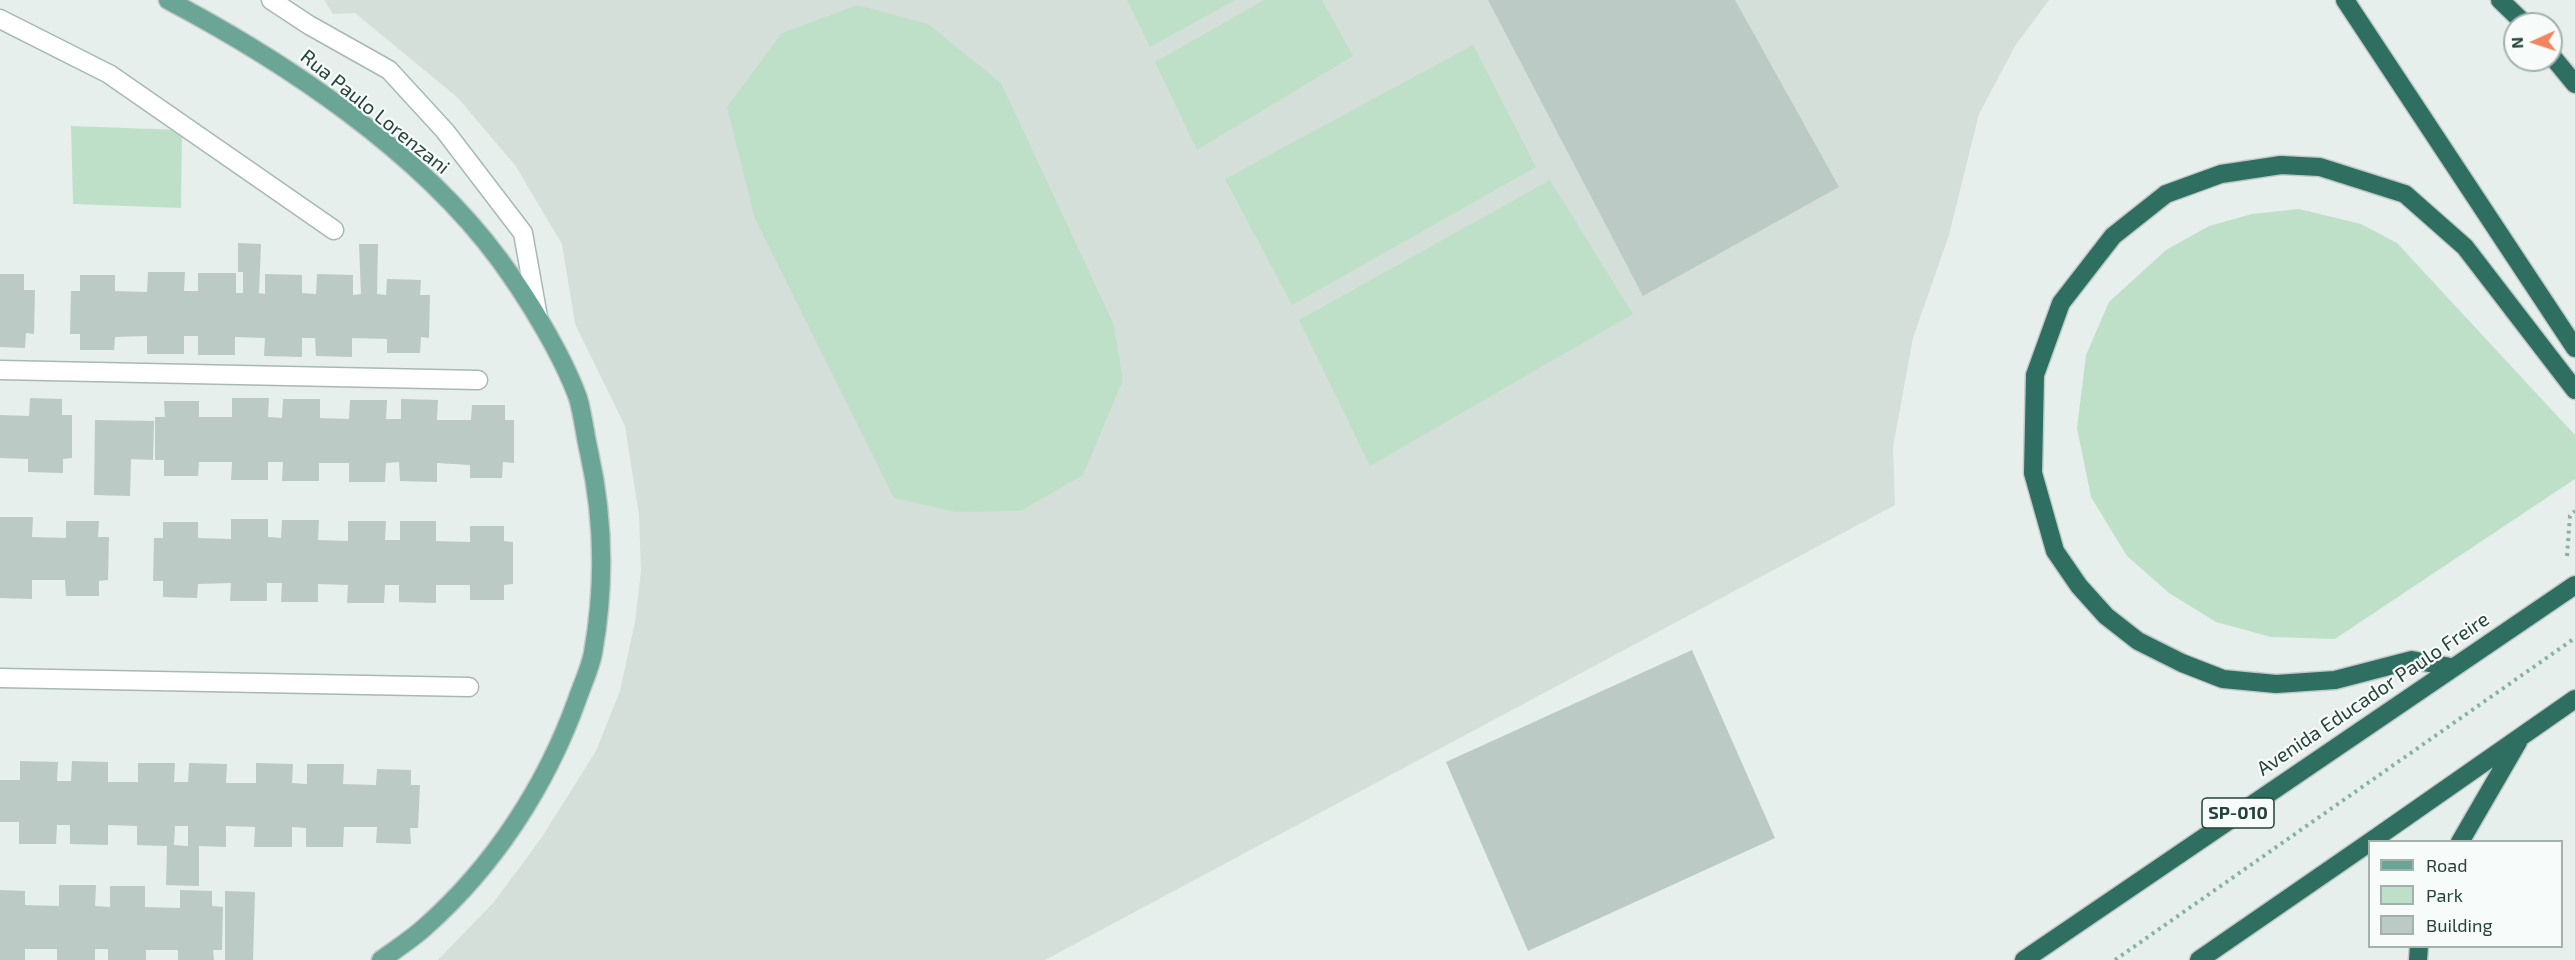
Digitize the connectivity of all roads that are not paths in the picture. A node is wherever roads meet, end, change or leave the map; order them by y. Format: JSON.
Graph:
{"nodes":[{"id":1,"x":168,"y":0,"type":"edge"},
{"id":2,"x":271,"y":0,"type":"edge"},
{"id":3,"x":2345,"y":0,"type":"edge"},
{"id":4,"x":2500,"y":0,"type":"edge"},
{"id":5,"x":2512,"y":12,"type":"edge"},
{"id":6,"x":0,"y":19,"type":"edge"},
{"id":7,"x":2563,"y":70,"type":"edge"},
{"id":8,"x":2575,"y":84,"type":"edge"},
{"id":9,"x":334,"y":230,"type":"dead end"},
{"id":10,"x":538,"y":317,"type":"junction"},
{"id":11,"x":2575,"y":348,"type":"edge"},
{"id":12,"x":0,"y":370,"type":"edge"},
{"id":13,"x":478,"y":380,"type":"dead end"},
{"id":14,"x":2575,"y":390,"type":"edge"},
{"id":15,"x":2570,"y":588,"type":"edge"},
{"id":16,"x":2451,"y":667,"type":"junction"},
{"id":17,"x":0,"y":678,"type":"edge"},
{"id":18,"x":469,"y":687,"type":"dead end"},
{"id":19,"x":2575,"y":699,"type":"edge"},
{"id":20,"x":2521,"y":737,"type":"junction"},
{"id":21,"x":2373,"y":840,"type":"edge"},
{"id":22,"x":2461,"y":840,"type":"edge"},
{"id":23,"x":2368,"y":843,"type":"edge"},
{"id":24,"x":381,"y":960,"type":"edge"},
{"id":25,"x":2024,"y":960,"type":"edge"},
{"id":26,"x":2199,"y":960,"type":"edge"}],
"edges":[{"from":1,"to":10,"type":"main road","name":"Rua Paulo Lorenzani"},
{"from":2,"to":10,"type":"street"},
{"from":3,"to":11,"type":"highway"},
{"from":4,"to":5,"type":"highway"},
{"from":6,"to":9,"type":"street"},
{"from":7,"to":8,"type":"highway"},
{"from":10,"to":24,"type":"main road","name":"Rua Paulo Lorenzani"},
{"from":12,"to":13,"type":"street"},
{"from":14,"to":16,"type":"highway"},
{"from":15,"to":16,"type":"highway","name":"Avenida Educador Paulo Freire","number":"SP-010"},
{"from":16,"to":25,"type":"highway","name":"Avenida Educador Paulo Freire","number":"SP-010"},
{"from":17,"to":18,"type":"street"},
{"from":19,"to":20,"type":"highway"},
{"from":20,"to":21,"type":"highway"},
{"from":20,"to":22,"type":"highway"},
{"from":23,"to":26,"type":"highway"}]}
